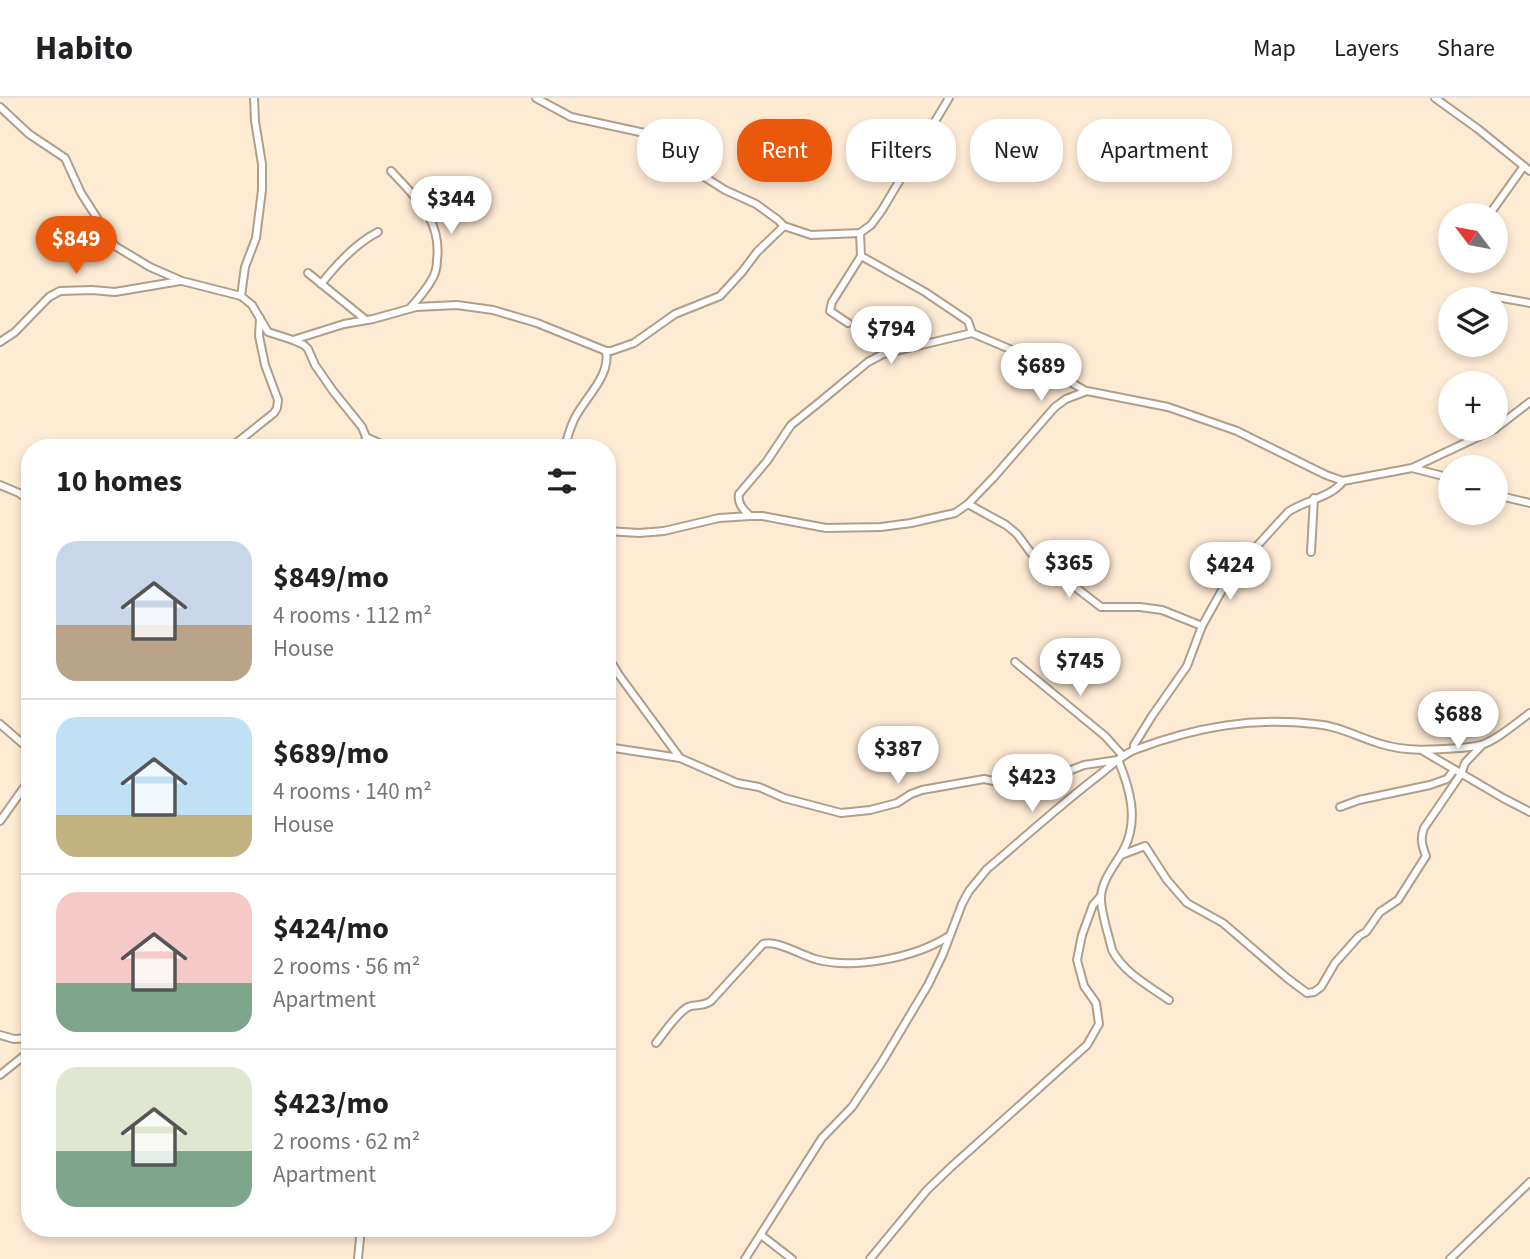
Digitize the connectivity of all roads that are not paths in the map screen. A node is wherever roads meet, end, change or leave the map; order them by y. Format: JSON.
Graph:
{"nodes":[{"id":1,"x":254,"y":98,"type":"edge"},
{"id":2,"x":536,"y":98,"type":"edge"},
{"id":3,"x":949,"y":98,"type":"edge"},
{"id":4,"x":1435,"y":98,"type":"edge"},
{"id":5,"x":0,"y":107,"type":"edge"},
{"id":6,"x":1527,"y":168,"type":"edge"},
{"id":7,"x":391,"y":171,"type":"dead end"},
{"id":8,"x":1499,"y":203,"type":"edge"},
{"id":9,"x":784,"y":226,"type":"junction"},
{"id":10,"x":378,"y":232,"type":"dead end"},
{"id":11,"x":860,"y":233,"type":"junction"},
{"id":12,"x":861,"y":256,"type":"junction"},
{"id":13,"x":308,"y":273,"type":"dead end"},
{"id":14,"x":182,"y":281,"type":"junction"},
{"id":15,"x":321,"y":284,"type":"junction"},
{"id":16,"x":241,"y":296,"type":"junction"},
{"id":17,"x":1508,"y":299,"type":"edge"},
{"id":18,"x":1530,"y":303,"type":"edge"},
{"id":19,"x":410,"y":309,"type":"junction"},
{"id":20,"x":260,"y":318,"type":"junction"},
{"id":21,"x":366,"y":320,"type":"junction"},
{"id":22,"x":848,"y":323,"type":"dead end"},
{"id":23,"x":972,"y":333,"type":"junction"},
{"id":24,"x":293,"y":340,"type":"junction"},
{"id":25,"x":0,"y":342,"type":"edge"},
{"id":26,"x":606,"y":351,"type":"junction"},
{"id":27,"x":1087,"y":391,"type":"junction"},
{"id":28,"x":1530,"y":402,"type":"edge"},
{"id":29,"x":1508,"y":418,"type":"edge"},
{"id":30,"x":366,"y":437,"type":"joint"},
{"id":31,"x":241,"y":439,"type":"edge"},
{"id":32,"x":370,"y":439,"type":"edge"},
{"id":33,"x":567,"y":439,"type":"edge"},
{"id":34,"x":1468,"y":441,"type":"edge"},
{"id":35,"x":1412,"y":468,"type":"junction"},
{"id":36,"x":1438,"y":475,"type":"edge"},
{"id":37,"x":1343,"y":481,"type":"junction"},
{"id":38,"x":0,"y":485,"type":"edge"},
{"id":39,"x":21,"y":494,"type":"edge"},
{"id":40,"x":1314,"y":498,"type":"junction"},
{"id":41,"x":1508,"y":498,"type":"edge"},
{"id":42,"x":1530,"y":503,"type":"edge"},
{"id":43,"x":968,"y":504,"type":"junction"},
{"id":44,"x":750,"y":516,"type":"junction"},
{"id":45,"x":616,"y":532,"type":"edge"},
{"id":46,"x":1311,"y":552,"type":"dead end"},
{"id":47,"x":1202,"y":626,"type":"junction"},
{"id":48,"x":1015,"y":662,"type":"dead end"},
{"id":49,"x":616,"y":670,"type":"edge"},
{"id":50,"x":1530,"y":713,"type":"edge"},
{"id":51,"x":0,"y":724,"type":"edge"},
{"id":52,"x":21,"y":742,"type":"edge"},
{"id":53,"x":1482,"y":744,"type":"junction"},
{"id":54,"x":616,"y":748,"type":"edge"},
{"id":55,"x":1134,"y":750,"type":"junction"},
{"id":56,"x":1422,"y":750,"type":"junction"},
{"id":57,"x":680,"y":758,"type":"junction"},
{"id":58,"x":1120,"y":758,"type":"junction"},
{"id":59,"x":1458,"y":772,"type":"junction"},
{"id":60,"x":21,"y":792,"type":"edge"},
{"id":61,"x":1340,"y":807,"type":"dead end"},
{"id":62,"x":1530,"y":812,"type":"edge"},
{"id":63,"x":0,"y":821,"type":"edge"},
{"id":64,"x":1120,"y":855,"type":"junction"},
{"id":65,"x":1101,"y":896,"type":"junction"},
{"id":66,"x":948,"y":936,"type":"junction"},
{"id":67,"x":1169,"y":1000,"type":"dead end"},
{"id":68,"x":0,"y":1035,"type":"edge"},
{"id":69,"x":21,"y":1039,"type":"edge"},
{"id":70,"x":656,"y":1043,"type":"dead end"},
{"id":71,"x":21,"y":1058,"type":"edge"},
{"id":72,"x":0,"y":1075,"type":"edge"},
{"id":73,"x":1530,"y":1182,"type":"edge"},
{"id":74,"x":761,"y":1235,"type":"junction"},
{"id":75,"x":360,"y":1237,"type":"edge"},
{"id":76,"x":358,"y":1259,"type":"edge"},
{"id":77,"x":745,"y":1259,"type":"edge"},
{"id":78,"x":792,"y":1259,"type":"edge"},
{"id":79,"x":870,"y":1259,"type":"edge"},
{"id":80,"x":1450,"y":1259,"type":"edge"}],
"edges":[{"from":1,"to":16,"type":"street"},
{"from":2,"to":9,"type":"street"},
{"from":3,"to":11,"type":"street"},
{"from":4,"to":6,"type":"street"},
{"from":5,"to":14,"type":"street"},
{"from":6,"to":8,"type":"street"},
{"from":7,"to":19,"type":"street"},
{"from":9,"to":11,"type":"street"},
{"from":9,"to":26,"type":"street"},
{"from":10,"to":15,"type":"street"},
{"from":11,"to":12,"type":"street"},
{"from":12,"to":22,"type":"street"},
{"from":12,"to":23,"type":"street"},
{"from":13,"to":15,"type":"street"},
{"from":14,"to":16,"type":"street"},
{"from":14,"to":25,"type":"street"},
{"from":15,"to":21,"type":"street"},
{"from":16,"to":20,"type":"street"},
{"from":17,"to":18,"type":"street"},
{"from":19,"to":21,"type":"street"},
{"from":19,"to":26,"type":"street"},
{"from":20,"to":24,"type":"street"},
{"from":20,"to":31,"type":"street"},
{"from":21,"to":24,"type":"street"},
{"from":23,"to":27,"type":"street"},
{"from":23,"to":44,"type":"street"},
{"from":24,"to":30,"type":"street"},
{"from":26,"to":33,"type":"street"},
{"from":27,"to":37,"type":"street"},
{"from":27,"to":43,"type":"street"},
{"from":28,"to":29,"type":"street"},
{"from":30,"to":32,"type":"street"},
{"from":34,"to":35,"type":"street"},
{"from":35,"to":36,"type":"street"},
{"from":35,"to":37,"type":"street"},
{"from":37,"to":40,"type":"street"},
{"from":38,"to":39,"type":"street"},
{"from":40,"to":46,"type":"street"},
{"from":40,"to":47,"type":"street"},
{"from":41,"to":42,"type":"street"},
{"from":43,"to":44,"type":"street"},
{"from":43,"to":47,"type":"street"},
{"from":44,"to":45,"type":"street"},
{"from":47,"to":55,"type":"street"},
{"from":48,"to":58,"type":"street"},
{"from":49,"to":57,"type":"street"},
{"from":50,"to":53,"type":"street"},
{"from":51,"to":52,"type":"street"},
{"from":53,"to":56,"type":"street"},
{"from":53,"to":59,"type":"street"},
{"from":54,"to":57,"type":"street"},
{"from":55,"to":56,"type":"street"},
{"from":55,"to":58,"type":"street"},
{"from":56,"to":59,"type":"street"},
{"from":57,"to":58,"type":"street"},
{"from":58,"to":64,"type":"street"},
{"from":58,"to":66,"type":"street"},
{"from":59,"to":61,"type":"street"},
{"from":59,"to":62,"type":"street"},
{"from":59,"to":64,"type":"street"},
{"from":60,"to":63,"type":"street"},
{"from":64,"to":65,"type":"street"},
{"from":65,"to":67,"type":"street"},
{"from":65,"to":79,"type":"street"},
{"from":66,"to":70,"type":"street"},
{"from":66,"to":74,"type":"street"},
{"from":68,"to":69,"type":"street"},
{"from":71,"to":72,"type":"street"},
{"from":73,"to":80,"type":"street"},
{"from":74,"to":77,"type":"street"},
{"from":74,"to":78,"type":"street"},
{"from":75,"to":76,"type":"street"}]}
